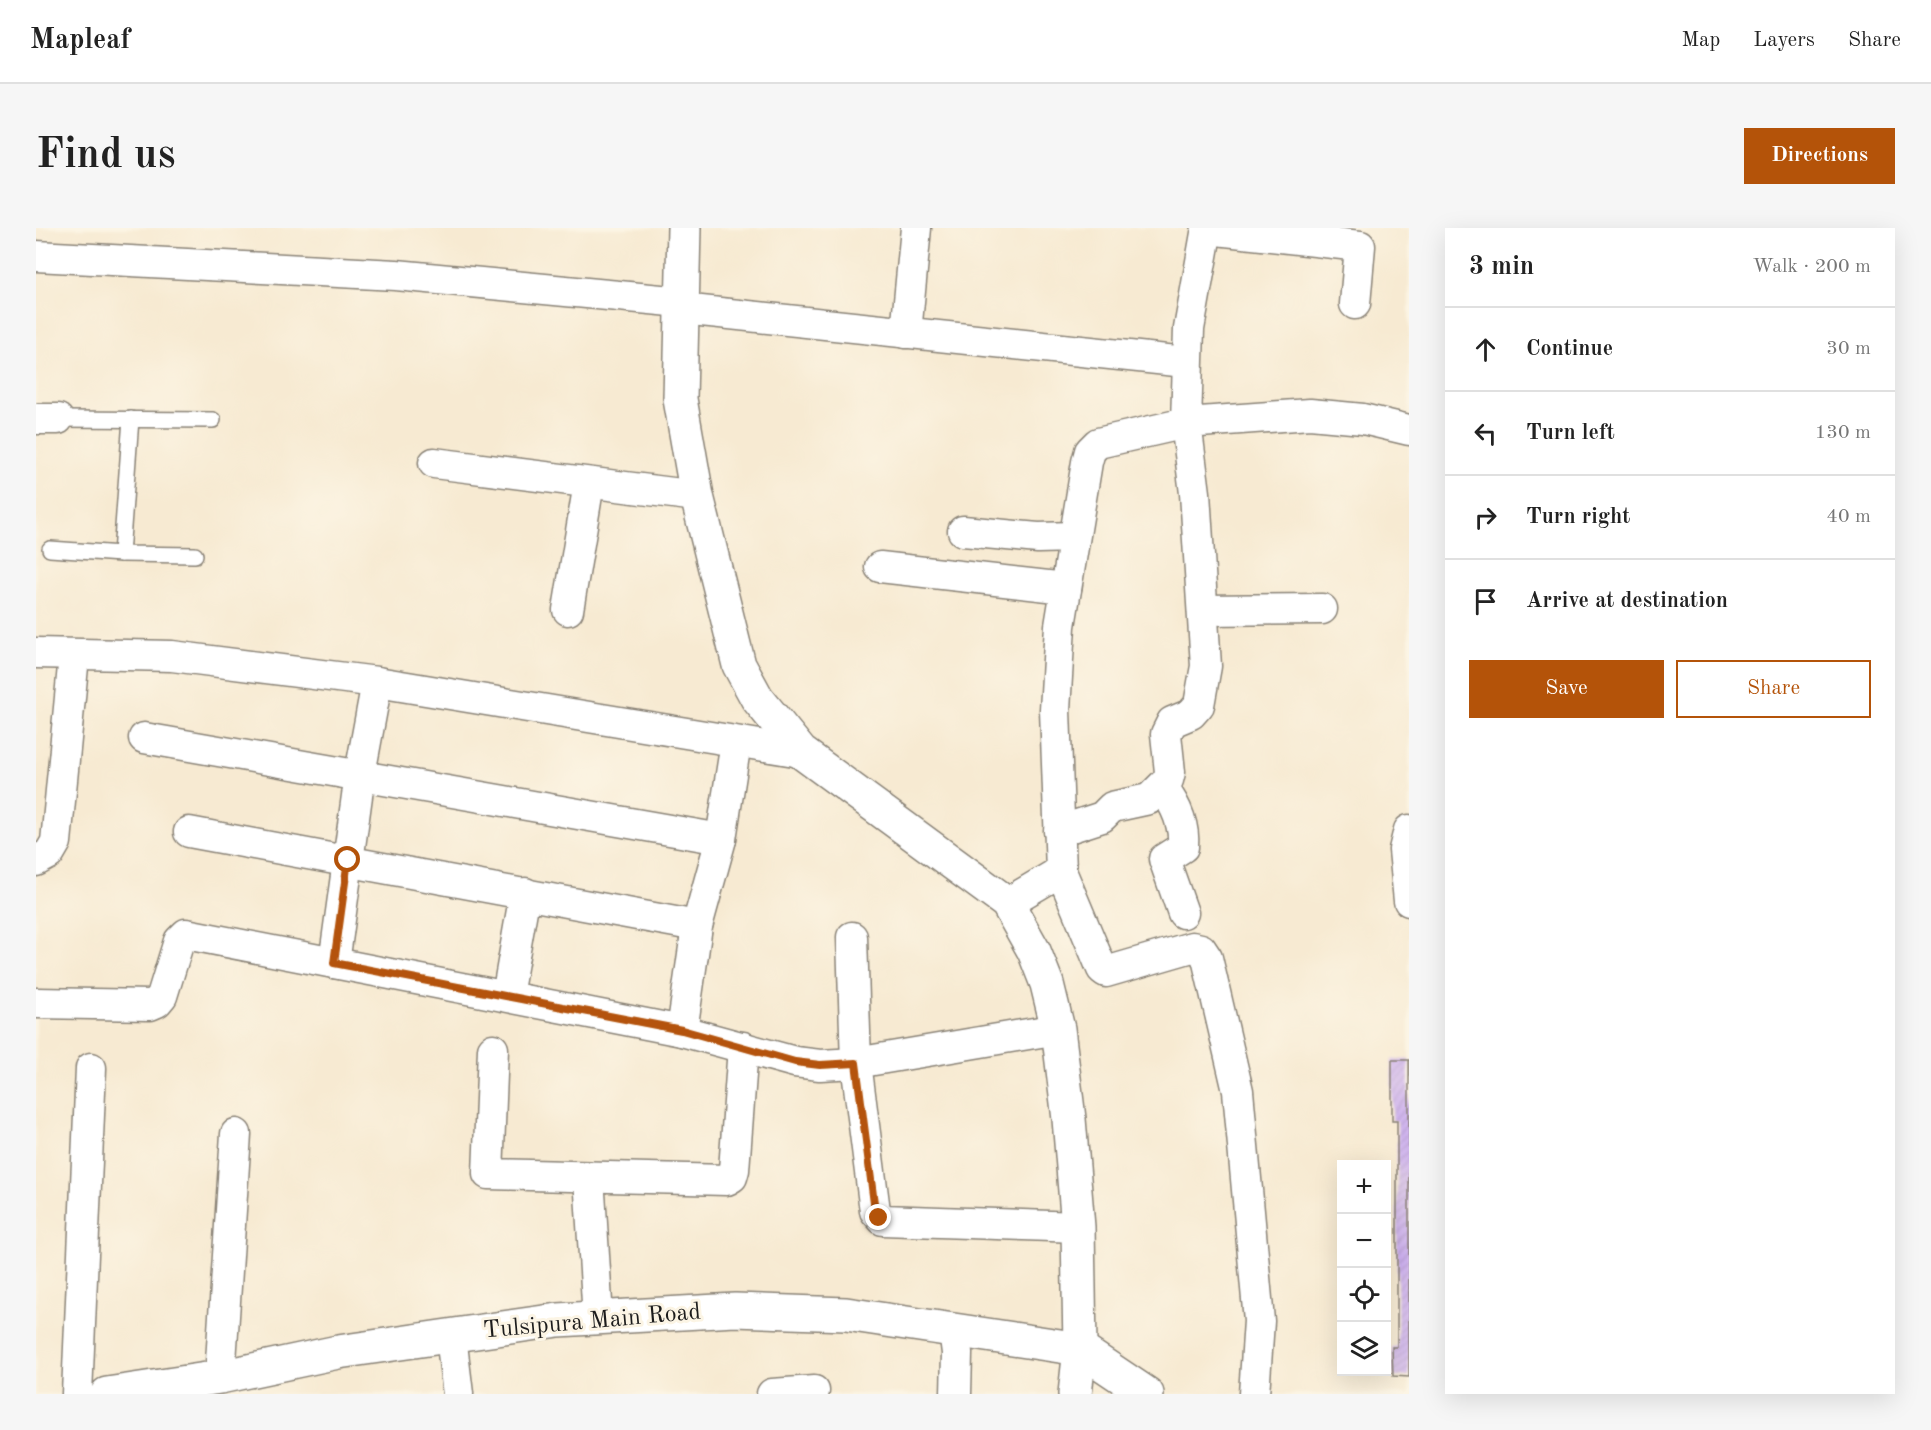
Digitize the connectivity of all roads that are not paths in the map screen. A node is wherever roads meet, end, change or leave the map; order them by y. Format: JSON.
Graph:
{"nodes":[{"id":1,"x":684,"y":228,"type":"edge"},
{"id":2,"x":916,"y":228,"type":"edge"},
{"id":3,"x":1207,"y":228,"type":"edge"},
{"id":4,"x":36,"y":256,"type":"edge"},
{"id":5,"x":1354,"y":304,"type":"dead end"},
{"id":6,"x":682,"y":306,"type":"junction"},
{"id":7,"x":906,"y":333,"type":"junction"},
{"id":8,"x":1186,"y":362,"type":"junction"},
{"id":9,"x":47,"y":419,"type":"edge"},
{"id":10,"x":131,"y":419,"type":"junction"},
{"id":11,"x":213,"y":420,"type":"dead end"},
{"id":12,"x":1186,"y":423,"type":"junction"},
{"id":13,"x":1409,"y":430,"type":"edge"},
{"id":14,"x":434,"y":463,"type":"dead end"},
{"id":15,"x":589,"y":483,"type":"junction"},
{"id":16,"x":697,"y":496,"type":"junction"},
{"id":17,"x":963,"y":531,"type":"dead end"},
{"id":18,"x":1074,"y":537,"type":"junction"},
{"id":19,"x":50,"y":549,"type":"dead end"},
{"id":20,"x":121,"y":555,"type":"junction"},
{"id":21,"x":195,"y":555,"type":"dead end"},
{"id":22,"x":880,"y":567,"type":"dead end"},
{"id":23,"x":1066,"y":588,"type":"junction"},
{"id":24,"x":1322,"y":609,"type":"dead end"},
{"id":25,"x":568,"y":610,"type":"dead end"},
{"id":26,"x":1203,"y":610,"type":"junction"},
{"id":27,"x":36,"y":653,"type":"edge"},
{"id":28,"x":74,"y":656,"type":"junction"},
{"id":29,"x":377,"y":682,"type":"junction"},
{"id":30,"x":144,"y":738,"type":"dead end"},
{"id":31,"x":736,"y":741,"type":"junction"},
{"id":32,"x":801,"y":752,"type":"junction"},
{"id":33,"x":360,"y":774,"type":"junction"},
{"id":34,"x":1162,"y":787,"type":"junction"},
{"id":35,"x":1409,"y":830,"type":"edge"},
{"id":36,"x":1059,"y":831,"type":"junction"},
{"id":37,"x":189,"y":832,"type":"dead end"},
{"id":38,"x":721,"y":839,"type":"junction"},
{"id":39,"x":348,"y":860,"type":"junction"},
{"id":40,"x":36,"y":861,"type":"edge"},
{"id":41,"x":1061,"y":871,"type":"junction"},
{"id":42,"x":525,"y":893,"type":"junction"},
{"id":43,"x":1409,"y":901,"type":"edge"},
{"id":44,"x":1008,"y":903,"type":"junction"},
{"id":45,"x":1183,"y":913,"type":"dead end"},
{"id":46,"x":697,"y":926,"type":"junction"},
{"id":47,"x":852,"y":937,"type":"dead end"},
{"id":48,"x":334,"y":963,"type":"junction"},
{"id":49,"x":507,"y":996,"type":"junction"},
{"id":50,"x":36,"y":1003,"type":"edge"},
{"id":51,"x":1058,"y":1029,"type":"junction"},
{"id":52,"x":682,"y":1030,"type":"junction"},
{"id":53,"x":743,"y":1047,"type":"junction"},
{"id":54,"x":493,"y":1049,"type":"dead end"},
{"id":55,"x":856,"y":1063,"type":"junction"},
{"id":56,"x":90,"y":1068,"type":"dead end"},
{"id":57,"x":236,"y":1134,"type":"dead end"},
{"id":58,"x":589,"y":1177,"type":"junction"},
{"id":59,"x":1078,"y":1227,"type":"junction"},
{"id":60,"x":598,"y":1318,"type":"junction"},
{"id":61,"x":954,"y":1330,"type":"junction"},
{"id":62,"x":451,"y":1336,"type":"junction"},
{"id":63,"x":1080,"y":1349,"type":"junction"},
{"id":64,"x":220,"y":1377,"type":"junction"},
{"id":65,"x":814,"y":1391,"type":"dead end"},
{"id":66,"x":77,"y":1394,"type":"edge"},
{"id":67,"x":107,"y":1394,"type":"edge"},
{"id":68,"x":458,"y":1394,"type":"edge"},
{"id":69,"x":772,"y":1394,"type":"edge"},
{"id":70,"x":956,"y":1394,"type":"edge"},
{"id":71,"x":1075,"y":1394,"type":"edge"},
{"id":72,"x":1148,"y":1394,"type":"edge"},
{"id":73,"x":1254,"y":1394,"type":"edge"}],
"edges":[{"from":1,"to":6,"type":"street"},
{"from":2,"to":7,"type":"street"},
{"from":3,"to":5,"type":"street"},
{"from":3,"to":8,"type":"street"},
{"from":4,"to":6,"type":"street"},
{"from":6,"to":7,"type":"street"},
{"from":6,"to":16,"type":"street"},
{"from":7,"to":8,"type":"street"},
{"from":8,"to":12,"type":"street"},
{"from":9,"to":10,"type":"lane"},
{"from":10,"to":11,"type":"lane"},
{"from":10,"to":20,"type":"lane"},
{"from":12,"to":13,"type":"street"},
{"from":12,"to":18,"type":"street"},
{"from":12,"to":26,"type":"street"},
{"from":14,"to":15,"type":"street"},
{"from":15,"to":16,"type":"street"},
{"from":15,"to":25,"type":"street"},
{"from":16,"to":32,"type":"street"},
{"from":17,"to":18,"type":"street"},
{"from":18,"to":23,"type":"street"},
{"from":19,"to":20,"type":"lane"},
{"from":20,"to":21,"type":"lane"},
{"from":22,"to":23,"type":"street"},
{"from":23,"to":36,"type":"street"},
{"from":24,"to":26,"type":"street"},
{"from":26,"to":34,"type":"street"},
{"from":27,"to":28,"type":"street"},
{"from":28,"to":29,"type":"street"},
{"from":28,"to":40,"type":"street"},
{"from":29,"to":31,"type":"street"},
{"from":29,"to":33,"type":"street"},
{"from":30,"to":33,"type":"street"},
{"from":31,"to":32,"type":"street"},
{"from":31,"to":38,"type":"street"},
{"from":32,"to":44,"type":"street"},
{"from":33,"to":38,"type":"street"},
{"from":33,"to":39,"type":"street"},
{"from":34,"to":36,"type":"street"},
{"from":34,"to":45,"type":"street"},
{"from":35,"to":43,"type":"street"},
{"from":36,"to":41,"type":"street"},
{"from":37,"to":39,"type":"street"},
{"from":38,"to":46,"type":"street"},
{"from":39,"to":42,"type":"street"},
{"from":39,"to":48,"type":"street"},
{"from":41,"to":44,"type":"street"},
{"from":41,"to":73,"type":"street"},
{"from":42,"to":46,"type":"street"},
{"from":42,"to":49,"type":"street"},
{"from":44,"to":51,"type":"street"},
{"from":46,"to":52,"type":"street"},
{"from":47,"to":55,"type":"street"},
{"from":48,"to":49,"type":"street"},
{"from":48,"to":50,"type":"street"},
{"from":49,"to":52,"type":"street"},
{"from":51,"to":55,"type":"street"},
{"from":51,"to":59,"type":"street"},
{"from":52,"to":53,"type":"street"},
{"from":53,"to":55,"type":"street"},
{"from":53,"to":58,"type":"street"},
{"from":54,"to":58,"type":"street"},
{"from":55,"to":59,"type":"street"},
{"from":56,"to":66,"type":"street"},
{"from":57,"to":64,"type":"street"},
{"from":58,"to":60,"type":"street"},
{"from":59,"to":63,"type":"street"},
{"from":60,"to":61,"type":"street","name":"Tulsipura Main Road"},
{"from":60,"to":62,"type":"street","name":"Tulsipura Main Road"},
{"from":61,"to":63,"type":"street","name":"Tulsipura Main Road"},
{"from":61,"to":70,"type":"street"},
{"from":62,"to":64,"type":"street","name":"Tulsipura Main Road"},
{"from":62,"to":68,"type":"street"},
{"from":63,"to":71,"type":"street"},
{"from":63,"to":72,"type":"street"},
{"from":64,"to":67,"type":"street","name":"Tulsipura Main Road"},
{"from":65,"to":69,"type":"street"}]}
